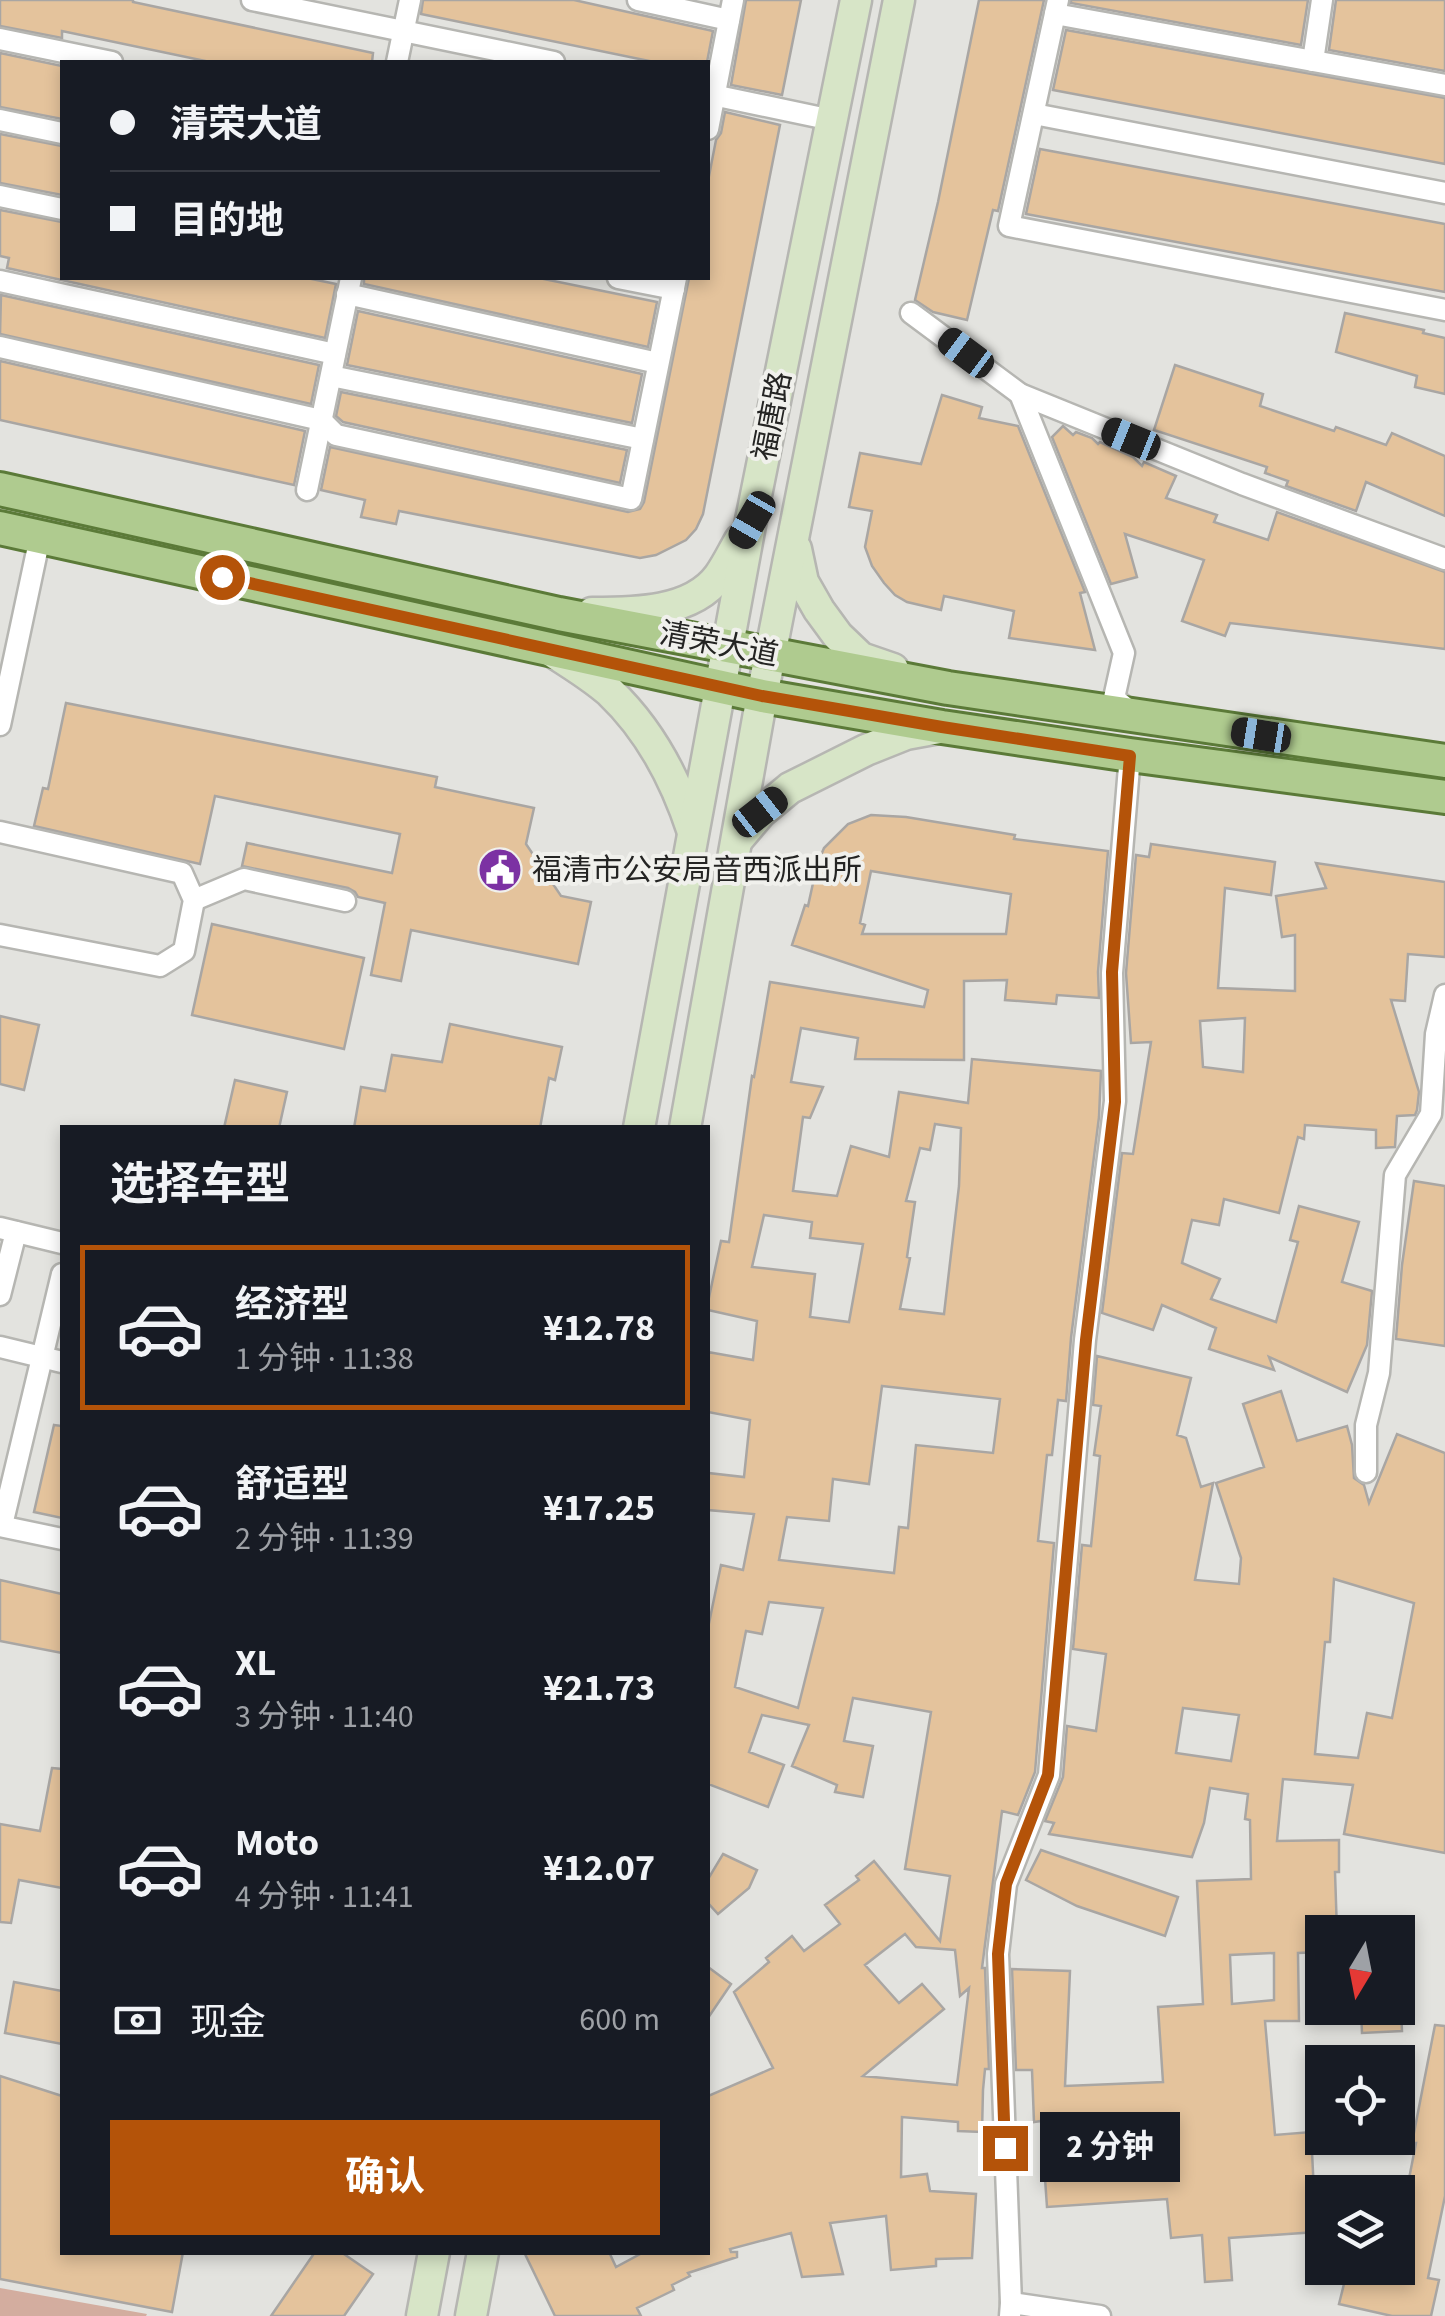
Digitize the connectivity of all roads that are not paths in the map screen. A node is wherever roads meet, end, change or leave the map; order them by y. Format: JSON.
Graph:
{"nodes":[{"id":1,"x":252,"y":0,"type":"edge"},
{"id":2,"x":410,"y":0,"type":"edge"},
{"id":3,"x":638,"y":0,"type":"edge"},
{"id":4,"x":856,"y":0,"type":"edge"},
{"id":5,"x":899,"y":0,"type":"edge"},
{"id":6,"x":1322,"y":0,"type":"edge"},
{"id":7,"x":1057,"y":7,"type":"edge"},
{"id":8,"x":731,"y":10,"type":"edge"},
{"id":9,"x":403,"y":32,"type":"junction"},
{"id":10,"x":0,"y":39,"type":"edge"},
{"id":11,"x":102,"y":60,"type":"edge"},
{"id":12,"x":396,"y":60,"type":"edge"},
{"id":13,"x":544,"y":60,"type":"edge"},
{"id":14,"x":1313,"y":61,"type":"junction"},
{"id":15,"x":1445,"y":85,"type":"edge"},
{"id":16,"x":711,"y":95,"type":"edge"},
{"id":17,"x":1034,"y":114,"type":"junction"},
{"id":18,"x":0,"y":120,"type":"edge"},
{"id":19,"x":832,"y":120,"type":"junction"},
{"id":20,"x":60,"y":133,"type":"edge"},
{"id":21,"x":1445,"y":194,"type":"edge"},
{"id":22,"x":0,"y":196,"type":"edge"},
{"id":23,"x":60,"y":209,"type":"edge"},
{"id":24,"x":641,"y":280,"type":"edge"},
{"id":25,"x":0,"y":281,"type":"edge"},
{"id":26,"x":675,"y":283,"type":"edge"},
{"id":27,"x":349,"y":286,"type":"edge"},
{"id":28,"x":1445,"y":310,"type":"edge"},
{"id":29,"x":911,"y":312,"type":"dead end"},
{"id":30,"x":0,"y":347,"type":"edge"},
{"id":31,"x":658,"y":362,"type":"junction"},
{"id":32,"x":333,"y":365,"type":"junction"},
{"id":33,"x":1020,"y":394,"type":"junction"},
{"id":34,"x":321,"y":420,"type":"junction"},
{"id":35,"x":643,"y":438,"type":"junction"},
{"id":36,"x":0,"y":488,"type":"edge"},
{"id":37,"x":307,"y":490,"type":"dead end"},
{"id":38,"x":752,"y":520,"type":"junction"},
{"id":39,"x":0,"y":528,"type":"edge"},
{"id":40,"x":793,"y":531,"type":"junction"},
{"id":41,"x":40,"y":536,"type":"junction"},
{"id":42,"x":1445,"y":558,"type":"edge"},
{"id":43,"x":560,"y":614,"type":"junction"},
{"id":44,"x":728,"y":646,"type":"junction"},
{"id":45,"x":550,"y":650,"type":"junction"},
{"id":46,"x":770,"y":654,"type":"junction"},
{"id":47,"x":720,"y":688,"type":"junction"},
{"id":48,"x":948,"y":688,"type":"junction"},
{"id":49,"x":762,"y":696,"type":"junction"},
{"id":50,"x":1136,"y":717,"type":"junction"},
{"id":51,"x":0,"y":725,"type":"edge"},
{"id":52,"x":942,"y":727,"type":"junction"},
{"id":53,"x":1130,"y":756,"type":"junction"},
{"id":54,"x":1445,"y":761,"type":"edge"},
{"id":55,"x":1445,"y":797,"type":"edge"},
{"id":56,"x":0,"y":832,"type":"edge"},
{"id":57,"x":693,"y":832,"type":"junction"},
{"id":58,"x":736,"y":841,"type":"junction"},
{"id":59,"x":194,"y":900,"type":"junction"},
{"id":60,"x":345,"y":901,"type":"dead end"},
{"id":61,"x":0,"y":935,"type":"edge"},
{"id":62,"x":1445,"y":995,"type":"edge"},
{"id":63,"x":640,"y":1125,"type":"edge"},
{"id":64,"x":685,"y":1125,"type":"edge"},
{"id":65,"x":8,"y":1230,"type":"edge"},
{"id":66,"x":60,"y":1242,"type":"edge"},
{"id":67,"x":60,"y":1291,"type":"edge"},
{"id":68,"x":0,"y":1295,"type":"edge"},
{"id":69,"x":0,"y":1347,"type":"edge"},
{"id":70,"x":52,"y":1360,"type":"edge"},
{"id":71,"x":1366,"y":1472,"type":"dead end"},
{"id":72,"x":1,"y":1525,"type":"edge"},
{"id":73,"x":60,"y":1539,"type":"edge"},
{"id":74,"x":433,"y":2255,"type":"edge"},
{"id":75,"x":482,"y":2255,"type":"edge"},
{"id":76,"x":1011,"y":2310,"type":"edge"},
{"id":77,"x":422,"y":2316,"type":"edge"},
{"id":78,"x":472,"y":2316,"type":"edge"},
{"id":79,"x":1100,"y":2316,"type":"edge"}],
"edges":[{"from":1,"to":9,"type":"street"},
{"from":2,"to":9,"type":"street"},
{"from":3,"to":8,"type":"street"},
{"from":4,"to":19,"type":"street","name":"福唐路"},
{"from":5,"to":40,"type":"street","name":"福唐路"},
{"from":6,"to":14,"type":"street"},
{"from":7,"to":14,"type":"street"},
{"from":7,"to":17,"type":"street"},
{"from":8,"to":16,"type":"street"},
{"from":9,"to":12,"type":"street"},
{"from":9,"to":13,"type":"street"},
{"from":10,"to":11,"type":"street"},
{"from":14,"to":15,"type":"street"},
{"from":16,"to":19,"type":"street"},
{"from":17,"to":21,"type":"street"},
{"from":17,"to":28,"type":"street"},
{"from":18,"to":20,"type":"street"},
{"from":19,"to":38,"type":"street","name":"福唐路"},
{"from":22,"to":23,"type":"street"},
{"from":24,"to":26,"type":"street"},
{"from":25,"to":32,"type":"street"},
{"from":26,"to":31,"type":"street"},
{"from":27,"to":31,"type":"street"},
{"from":27,"to":32,"type":"street"},
{"from":29,"to":33,"type":"street"},
{"from":30,"to":34,"type":"street"},
{"from":31,"to":35,"type":"street"},
{"from":32,"to":34,"type":"street"},
{"from":32,"to":35,"type":"street"},
{"from":33,"to":42,"type":"street"},
{"from":33,"to":50,"type":"street"},
{"from":34,"to":35,"type":"street"},
{"from":34,"to":37,"type":"street"},
{"from":36,"to":43,"type":"main road","name":"清荣大道"},
{"from":38,"to":43,"type":"street"},
{"from":38,"to":44,"type":"street","name":"福唐路"},
{"from":39,"to":41,"type":"main road","name":"清荣大道"},
{"from":40,"to":46,"type":"street","name":"福唐路"},
{"from":40,"to":48,"type":"street"},
{"from":41,"to":45,"type":"main road","name":"清荣大道"},
{"from":41,"to":51,"type":"street"},
{"from":43,"to":44,"type":"main road","name":"清荣大道"},
{"from":44,"to":46,"type":"main road","name":"清荣大道"},
{"from":44,"to":47,"type":"street","name":"福唐路"},
{"from":45,"to":47,"type":"main road","name":"清荣大道"},
{"from":45,"to":57,"type":"street"},
{"from":46,"to":48,"type":"main road","name":"清荣大道"},
{"from":46,"to":49,"type":"street","name":"福唐路"},
{"from":47,"to":49,"type":"main road","name":"清荣大道"},
{"from":47,"to":57,"type":"street","name":"福唐路"},
{"from":48,"to":50,"type":"main road","name":"清荣大道"},
{"from":49,"to":52,"type":"main road","name":"清荣大道"},
{"from":49,"to":58,"type":"street","name":"福唐路"},
{"from":50,"to":54,"type":"main road","name":"清荣大道"},
{"from":52,"to":53,"type":"main road","name":"清荣大道"},
{"from":52,"to":58,"type":"street"},
{"from":53,"to":55,"type":"main road","name":"清荣大道"},
{"from":53,"to":76,"type":"street"},
{"from":56,"to":59,"type":"street"},
{"from":57,"to":63,"type":"street","name":"福唐路"},
{"from":58,"to":64,"type":"street","name":"福唐路"},
{"from":59,"to":60,"type":"street"},
{"from":59,"to":61,"type":"street"},
{"from":62,"to":71,"type":"street"},
{"from":65,"to":66,"type":"street"},
{"from":65,"to":68,"type":"street"},
{"from":67,"to":70,"type":"street"},
{"from":69,"to":70,"type":"street"},
{"from":70,"to":72,"type":"street"},
{"from":72,"to":73,"type":"street"},
{"from":74,"to":77,"type":"street"},
{"from":75,"to":78,"type":"street"},
{"from":76,"to":79,"type":"street"}]}
